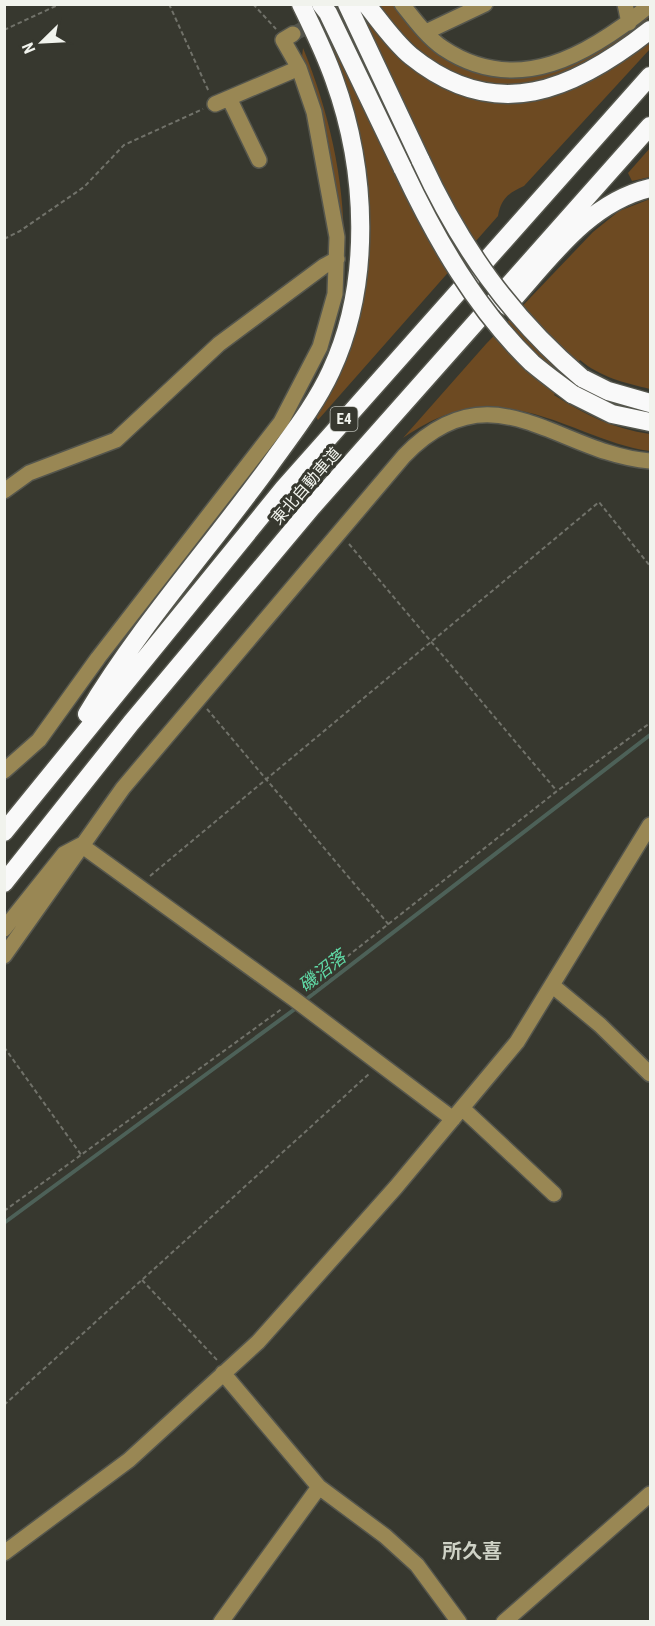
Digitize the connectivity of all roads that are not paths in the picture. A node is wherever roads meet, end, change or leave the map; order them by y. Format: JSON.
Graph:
{"nodes":[{"id":1,"x":301,"y":4,"type":"edge"},
{"id":2,"x":321,"y":4,"type":"edge"},
{"id":3,"x":347,"y":4,"type":"edge"},
{"id":4,"x":366,"y":4,"type":"edge"},
{"id":5,"x":402,"y":4,"type":"edge"},
{"id":6,"x":485,"y":4,"type":"edge"},
{"id":7,"x":625,"y":4,"type":"edge"},
{"id":8,"x":651,"y":5,"type":"edge"},
{"id":9,"x":629,"y":22,"type":"junction"},
{"id":10,"x":651,"y":30,"type":"edge"},
{"id":11,"x":426,"y":32,"type":"junction"},
{"id":12,"x":288,"y":37,"type":"road end"},
{"id":13,"x":299,"y":68,"type":"junction"},
{"id":14,"x":651,"y":76,"type":"edge"},
{"id":15,"x":651,"y":126,"type":"edge"},
{"id":16,"x":259,"y":160,"type":"dead end"},
{"id":17,"x":651,"y":188,"type":"edge"},
{"id":18,"x":337,"y":259,"type":"junction"},
{"id":19,"x":577,"y":386,"type":"junction"},
{"id":20,"x":651,"y":404,"type":"edge"},
{"id":21,"x":651,"y":422,"type":"edge"},
{"id":22,"x":651,"y":461,"type":"edge"},
{"id":23,"x":4,"y":491,"type":"edge"},
{"id":24,"x":312,"y":507,"type":"junction"},
{"id":25,"x":4,"y":771,"type":"edge"},
{"id":26,"x":50,"y":774,"type":"junction"},
{"id":27,"x":650,"y":830,"type":"edge"},
{"id":28,"x":4,"y":832,"type":"edge"},
{"id":29,"x":81,"y":845,"type":"junction"},
{"id":30,"x":4,"y":884,"type":"edge"},
{"id":31,"x":4,"y":929,"type":"edge"},
{"id":32,"x":4,"y":956,"type":"edge"},
{"id":33,"x":553,"y":986,"type":"junction"},
{"id":34,"x":651,"y":1074,"type":"edge"},
{"id":35,"x":458,"y":1114,"type":"junction"},
{"id":36,"x":554,"y":1194,"type":"dead end"},
{"id":37,"x":223,"y":1373,"type":"junction"},
{"id":38,"x":319,"y":1487,"type":"junction"},
{"id":39,"x":651,"y":1494,"type":"edge"},
{"id":40,"x":4,"y":1553,"type":"edge"},
{"id":41,"x":221,"y":1622,"type":"edge"},
{"id":42,"x":459,"y":1622,"type":"edge"},
{"id":43,"x":504,"y":1622,"type":"edge"}],
"edges":[{"from":1,"to":26,"type":"highway"},
{"from":2,"to":19,"type":"highway","bridge":true},
{"from":3,"to":19,"type":"highway","bridge":true},
{"from":4,"to":10,"type":"highway"},
{"from":5,"to":11,"type":"street"},
{"from":6,"to":11,"type":"street"},
{"from":7,"to":9,"type":"street"},
{"from":8,"to":9,"type":"street"},
{"from":9,"to":11,"type":"street"},
{"from":12,"to":13,"type":"street"},
{"from":13,"to":16,"type":"street"},
{"from":13,"to":18,"type":"street"},
{"from":14,"to":26,"type":"highway","name":"東北自動車道","number":"E4"},
{"from":15,"to":24,"type":"highway","name":"東北自動車道","number":"E4"},
{"from":17,"to":24,"type":"highway"},
{"from":18,"to":23,"type":"street"},
{"from":18,"to":25,"type":"street"},
{"from":19,"to":20,"type":"highway"},
{"from":19,"to":21,"type":"highway"},
{"from":22,"to":29,"type":"street"},
{"from":24,"to":30,"type":"highway","name":"東北自動車道","number":"E4"},
{"from":26,"to":28,"type":"highway","name":"東北自動車道","number":"E4"},
{"from":27,"to":33,"type":"street"},
{"from":29,"to":31,"type":"street"},
{"from":29,"to":32,"type":"street"},
{"from":29,"to":35,"type":"street"},
{"from":33,"to":34,"type":"street"},
{"from":33,"to":35,"type":"street"},
{"from":35,"to":36,"type":"street"},
{"from":35,"to":37,"type":"street"},
{"from":37,"to":38,"type":"street"},
{"from":37,"to":40,"type":"street"},
{"from":38,"to":41,"type":"street"},
{"from":38,"to":42,"type":"street"},
{"from":39,"to":43,"type":"street"}]}
